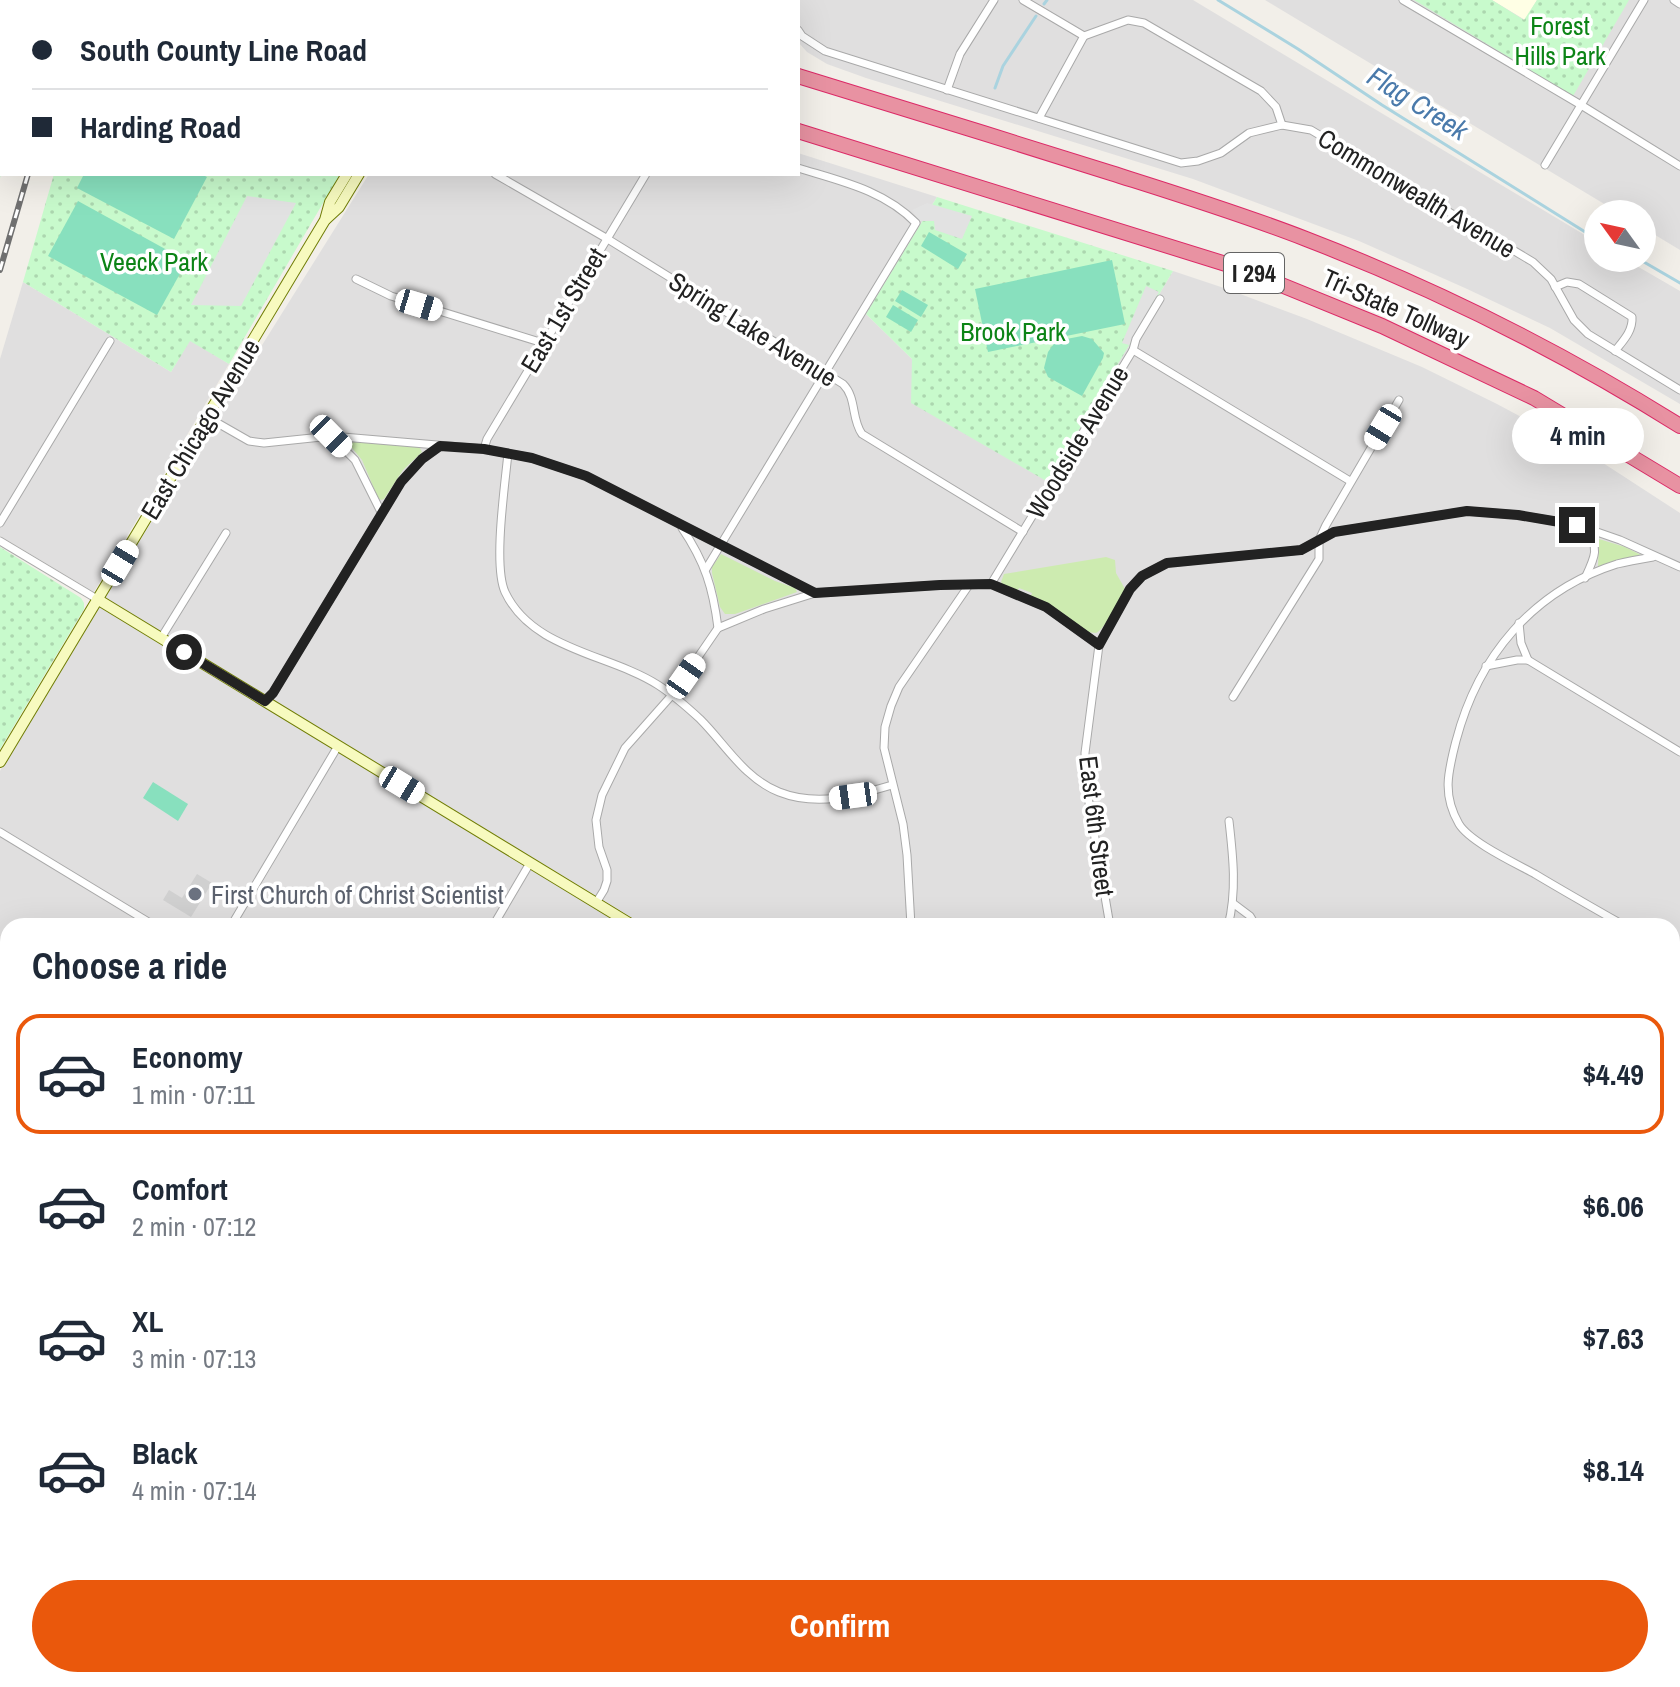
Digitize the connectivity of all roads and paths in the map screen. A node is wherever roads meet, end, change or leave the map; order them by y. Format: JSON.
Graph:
{"nodes":[{"id":1,"x":994,"y":0,"type":"edge"},
{"id":2,"x":1023,"y":0,"type":"edge"},
{"id":3,"x":1403,"y":0,"type":"edge"},
{"id":4,"x":1644,"y":0,"type":"edge"},
{"id":5,"x":1674,"y":0,"type":"edge"},
{"id":6,"x":1680,"y":4,"type":"edge"},
{"id":7,"x":800,"y":33,"type":"edge"},
{"id":8,"x":1084,"y":36,"type":"junction"},
{"id":9,"x":800,"y":77,"type":"edge"},
{"id":10,"x":947,"y":90,"type":"junction"},
{"id":11,"x":1581,"y":105,"type":"junction"},
{"id":12,"x":1039,"y":118,"type":"junction"},
{"id":13,"x":1282,"y":125,"type":"junction"},
{"id":14,"x":800,"y":132,"type":"edge"},
{"id":15,"x":1545,"y":165,"type":"dead end"},
{"id":16,"x":1680,"y":166,"type":"edge"},
{"id":17,"x":800,"y":169,"type":"edge"},
{"id":18,"x":346,"y":176,"type":"edge"},
{"id":19,"x":358,"y":176,"type":"edge"},
{"id":20,"x":498,"y":176,"type":"edge"},
{"id":21,"x":645,"y":176,"type":"edge"},
{"id":22,"x":325,"y":220,"type":"junction"},
{"id":23,"x":606,"y":238,"type":"junction"},
{"id":24,"x":356,"y":279,"type":"dead end"},
{"id":25,"x":1555,"y":287,"type":"junction"},
{"id":26,"x":1160,"y":299,"type":"dead end"},
{"id":27,"x":110,"y":341,"type":"dead end"},
{"id":28,"x":543,"y":343,"type":"junction"},
{"id":29,"x":1133,"y":350,"type":"junction"},
{"id":30,"x":1615,"y":351,"type":"junction"},
{"id":31,"x":825,"y":372,"type":"junction"},
{"id":32,"x":1680,"y":390,"type":"edge"},
{"id":33,"x":1399,"y":400,"type":"dead end"},
{"id":34,"x":207,"y":417,"type":"junction"},
{"id":35,"x":1680,"y":426,"type":"edge"},
{"id":36,"x":331,"y":436,"type":"junction"},
{"id":37,"x":440,"y":446,"type":"junction"},
{"id":38,"x":484,"y":449,"type":"junction"},
{"id":39,"x":508,"y":453,"type":"junction"},
{"id":40,"x":1350,"y":481,"type":"junction"},
{"id":41,"x":1680,"y":486,"type":"edge"},
{"id":42,"x":381,"y":512,"type":"junction"},
{"id":43,"x":0,"y":523,"type":"edge"},
{"id":44,"x":681,"y":526,"type":"junction"},
{"id":45,"x":1585,"y":528,"type":"junction"},
{"id":46,"x":1023,"y":532,"type":"junction"},
{"id":47,"x":226,"y":533,"type":"dead end"},
{"id":48,"x":1319,"y":540,"type":"junction"},
{"id":49,"x":0,"y":541,"type":"edge"},
{"id":50,"x":720,"y":545,"type":"junction"},
{"id":51,"x":1655,"y":556,"type":"junction"},
{"id":52,"x":1680,"y":567,"type":"edge"},
{"id":53,"x":706,"y":569,"type":"junction"},
{"id":54,"x":1585,"y":578,"type":"junction"},
{"id":55,"x":991,"y":584,"type":"junction"},
{"id":56,"x":969,"y":585,"type":"junction"},
{"id":57,"x":815,"y":593,"type":"junction"},
{"id":58,"x":97,"y":599,"type":"junction"},
{"id":59,"x":1519,"y":623,"type":"junction"},
{"id":60,"x":718,"y":628,"type":"junction"},
{"id":61,"x":161,"y":638,"type":"junction"},
{"id":62,"x":1099,"y":645,"type":"junction"},
{"id":63,"x":1528,"y":660,"type":"junction"},
{"id":64,"x":1486,"y":666,"type":"junction"},
{"id":65,"x":672,"y":695,"type":"junction"},
{"id":66,"x":1233,"y":697,"type":"dead end"},
{"id":67,"x":265,"y":701,"type":"junction"},
{"id":68,"x":338,"y":746,"type":"junction"},
{"id":69,"x":1680,"y":752,"type":"edge"},
{"id":70,"x":0,"y":762,"type":"edge"},
{"id":71,"x":892,"y":785,"type":"junction"},
{"id":72,"x":1229,"y":821,"type":"dead end"},
{"id":73,"x":0,"y":832,"type":"edge"},
{"id":74,"x":530,"y":863,"type":"junction"},
{"id":75,"x":596,"y":903,"type":"junction"},
{"id":76,"x":1234,"y":904,"type":"junction"},
{"id":77,"x":142,"y":918,"type":"edge"},
{"id":78,"x":236,"y":918,"type":"edge"},
{"id":79,"x":498,"y":918,"type":"edge"},
{"id":80,"x":621,"y":918,"type":"edge"},
{"id":81,"x":911,"y":918,"type":"edge"},
{"id":82,"x":1109,"y":918,"type":"edge"},
{"id":83,"x":1230,"y":918,"type":"edge"},
{"id":84,"x":1251,"y":918,"type":"edge"},
{"id":85,"x":1611,"y":918,"type":"edge"}],
"edges":[{"from":1,"to":10,"type":"street"},
{"from":2,"to":8,"type":"street"},
{"from":3,"to":11,"type":"street"},
{"from":4,"to":11,"type":"street"},
{"from":5,"to":6,"type":"street"},
{"from":7,"to":10,"type":"street","name":"Commonwealth Avenue"},
{"from":8,"to":12,"type":"street"},
{"from":8,"to":13,"type":"street"},
{"from":9,"to":35,"type":"highway","name":"Tri-State Tollway","number":"I 294"},
{"from":10,"to":12,"type":"street","name":"Commonwealth Avenue"},
{"from":11,"to":15,"type":"street"},
{"from":11,"to":16,"type":"street"},
{"from":12,"to":13,"type":"street","name":"Commonwealth Avenue"},
{"from":13,"to":25,"type":"street","name":"Commonwealth Avenue"},
{"from":14,"to":41,"type":"highway","name":"Tri-State Tollway","number":"I 294"},
{"from":17,"to":31,"type":"street"},
{"from":18,"to":22,"type":"main road","name":"East Chicago Avenue"},
{"from":19,"to":22,"type":"main road","name":"East Chicago Avenue"},
{"from":20,"to":23,"type":"street","name":"Spring Lake Avenue"},
{"from":21,"to":23,"type":"street","name":"East 1st Street"},
{"from":22,"to":34,"type":"main road","name":"East Chicago Avenue"},
{"from":23,"to":28,"type":"street","name":"East 1st Street"},
{"from":23,"to":31,"type":"street","name":"Spring Lake Avenue"},
{"from":24,"to":28,"type":"street"},
{"from":25,"to":30,"type":"street","name":"Commonwealth Avenue"},
{"from":25,"to":30,"type":"street"},
{"from":26,"to":29,"type":"street","name":"Woodside Avenue"},
{"from":27,"to":43,"type":"street"},
{"from":28,"to":38,"type":"street","name":"East 1st Street"},
{"from":29,"to":40,"type":"street"},
{"from":29,"to":46,"type":"street","name":"Woodside Avenue"},
{"from":30,"to":32,"type":"street","name":"Commonwealth Avenue"},
{"from":31,"to":46,"type":"street","name":"Spring Lake Avenue"},
{"from":31,"to":50,"type":"street"},
{"from":33,"to":40,"type":"street"},
{"from":34,"to":36,"type":"street"},
{"from":34,"to":58,"type":"main road","name":"East Chicago Avenue"},
{"from":36,"to":37,"type":"street"},
{"from":36,"to":42,"type":"street"},
{"from":37,"to":38,"type":"street"},
{"from":37,"to":42,"type":"street"},
{"from":38,"to":39,"type":"street"},
{"from":39,"to":44,"type":"street"},
{"from":39,"to":65,"type":"street"},
{"from":40,"to":48,"type":"street"},
{"from":42,"to":67,"type":"street"},
{"from":44,"to":50,"type":"street"},
{"from":44,"to":53,"type":"street"},
{"from":45,"to":48,"type":"street"},
{"from":45,"to":51,"type":"street"},
{"from":45,"to":54,"type":"street"},
{"from":46,"to":55,"type":"street","name":"Woodside Avenue"},
{"from":47,"to":61,"type":"street"},
{"from":48,"to":62,"type":"street","name":"East 6th Street"},
{"from":48,"to":66,"type":"street"},
{"from":49,"to":58,"type":"street"},
{"from":50,"to":53,"type":"street"},
{"from":50,"to":57,"type":"street"},
{"from":51,"to":52,"type":"street"},
{"from":51,"to":54,"type":"street"},
{"from":53,"to":60,"type":"street"},
{"from":54,"to":59,"type":"street"},
{"from":55,"to":56,"type":"street"},
{"from":55,"to":62,"type":"street"},
{"from":56,"to":57,"type":"street"},
{"from":56,"to":71,"type":"street"},
{"from":57,"to":60,"type":"street"},
{"from":58,"to":61,"type":"main road"},
{"from":58,"to":70,"type":"main road","name":"East Chicago Avenue"},
{"from":59,"to":63,"type":"street"},
{"from":59,"to":64,"type":"street"},
{"from":60,"to":65,"type":"street"},
{"from":61,"to":67,"type":"main road"},
{"from":62,"to":82,"type":"street","name":"East 6th Street"},
{"from":63,"to":64,"type":"street"},
{"from":63,"to":69,"type":"street"},
{"from":64,"to":85,"type":"street"},
{"from":65,"to":71,"type":"street"},
{"from":65,"to":75,"type":"street"},
{"from":67,"to":68,"type":"main road"},
{"from":68,"to":74,"type":"main road"},
{"from":68,"to":78,"type":"street"},
{"from":71,"to":81,"type":"street"},
{"from":72,"to":76,"type":"street"},
{"from":73,"to":77,"type":"street"},
{"from":74,"to":75,"type":"main road"},
{"from":74,"to":79,"type":"street"},
{"from":75,"to":80,"type":"main road"},
{"from":76,"to":83,"type":"street"},
{"from":76,"to":84,"type":"street"}]}
